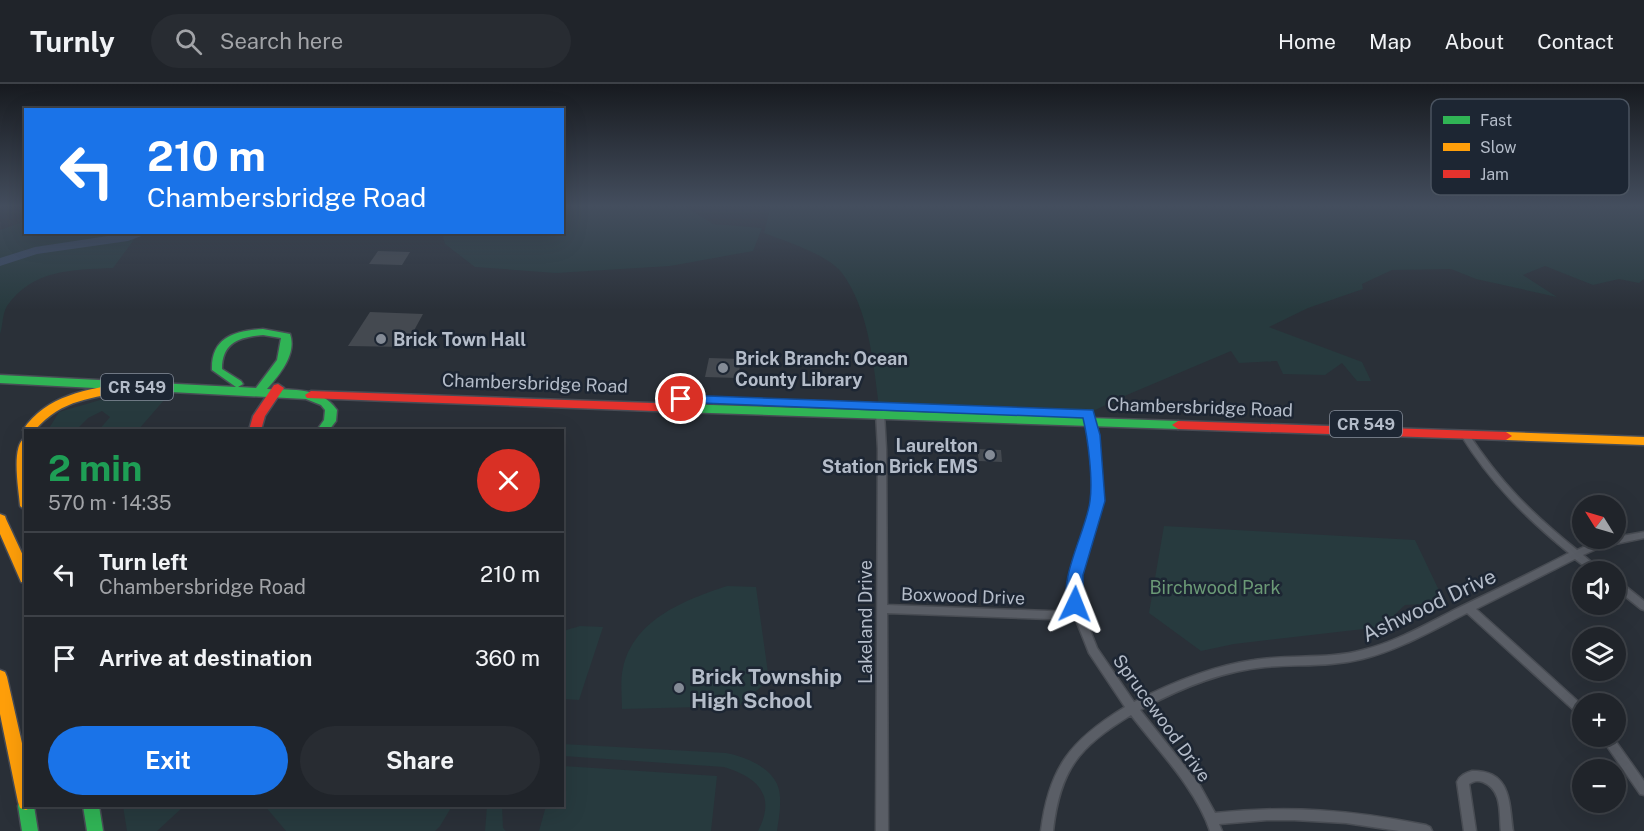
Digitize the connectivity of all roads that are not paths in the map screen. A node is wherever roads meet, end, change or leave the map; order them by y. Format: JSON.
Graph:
{"nodes":[{"id":1,"x":0,"y":379,"type":"edge"},
{"id":2,"x":237,"y":384,"type":"junction"},
{"id":3,"x":126,"y":387,"type":"junction"},
{"id":4,"x":269,"y":389,"type":"junction"},
{"id":5,"x":295,"y":393,"type":"junction"},
{"id":6,"x":880,"y":413,"type":"junction"},
{"id":7,"x":1090,"y":417,"type":"junction"},
{"id":8,"x":30,"y":429,"type":"edge"},
{"id":9,"x":255,"y":429,"type":"edge"},
{"id":10,"x":324,"y":429,"type":"edge"},
{"id":11,"x":1644,"y":434,"type":"edge"},
{"id":12,"x":1465,"y":435,"type":"junction"},
{"id":13,"x":1644,"y":441,"type":"edge"},
{"id":14,"x":24,"y":448,"type":"edge"},
{"id":15,"x":24,"y":480,"type":"edge"},
{"id":16,"x":0,"y":519,"type":"edge"},
{"id":17,"x":1644,"y":536,"type":"edge"},
{"id":18,"x":1576,"y":554,"type":"junction"},
{"id":19,"x":1585,"y":561,"type":"edge"},
{"id":20,"x":24,"y":573,"type":"edge"},
{"id":21,"x":1626,"y":592,"type":"edge"},
{"id":22,"x":1644,"y":606,"type":"edge"},
{"id":23,"x":1468,"y":608,"type":"junction"},
{"id":24,"x":882,"y":609,"type":"junction"},
{"id":25,"x":1079,"y":616,"type":"junction"},
{"id":26,"x":0,"y":677,"type":"edge"},
{"id":27,"x":1572,"y":702,"type":"edge"},
{"id":28,"x":1132,"y":708,"type":"junction"},
{"id":29,"x":1613,"y":747,"type":"edge"},
{"id":30,"x":1644,"y":790,"type":"edge"},
{"id":31,"x":24,"y":794,"type":"edge"},
{"id":32,"x":26,"y":807,"type":"edge"},
{"id":33,"x":91,"y":807,"type":"edge"},
{"id":34,"x":1212,"y":819,"type":"junction"},
{"id":35,"x":30,"y":831,"type":"edge"},
{"id":36,"x":95,"y":831,"type":"edge"},
{"id":37,"x":882,"y":831,"type":"edge"},
{"id":38,"x":1047,"y":831,"type":"edge"},
{"id":39,"x":1216,"y":831,"type":"edge"},
{"id":40,"x":1426,"y":831,"type":"edge"},
{"id":41,"x":1470,"y":831,"type":"edge"},
{"id":42,"x":1507,"y":831,"type":"edge"}],
"edges":[{"from":1,"to":2,"type":"main road","name":"Chambersbridge Road","number":"CR 549"},
{"from":1,"to":3,"type":"main road","name":"Chambersbridge Road","number":"CR 549"},
{"from":2,"to":4,"type":"main road","name":"Chambersbridge Road","number":"CR 549"},
{"from":2,"to":4,"type":"main road"},
{"from":3,"to":4,"type":"main road","name":"Chambersbridge Road","number":"CR 549"},
{"from":3,"to":8,"type":"main road"},
{"from":4,"to":5,"type":"main road","name":"Chambersbridge Road","number":"CR 549"},
{"from":4,"to":7,"type":"main road","name":"Chambersbridge Road","number":"CR 549"},
{"from":4,"to":9,"type":"main road"},
{"from":5,"to":6,"type":"main road","name":"Chambersbridge Road","number":"CR 549"},
{"from":5,"to":10,"type":"main road"},
{"from":6,"to":7,"type":"main road","name":"Chambersbridge Road","number":"CR 549"},
{"from":6,"to":24,"type":"street","name":"Lakeland Drive"},
{"from":7,"to":11,"type":"main road","name":"Chambersbridge Road","number":"CR 549"},
{"from":7,"to":12,"type":"main road","name":"Chambersbridge Road","number":"CR 549"},
{"from":7,"to":25,"type":"street","name":"Sprucewood Drive"},
{"from":12,"to":13,"type":"main road","name":"Chambersbridge Road","number":"CR 549"},
{"from":12,"to":18,"type":"street"},
{"from":14,"to":15,"type":"main road"},
{"from":16,"to":20,"type":"main road"},
{"from":17,"to":18,"type":"street","name":"Ashwood Drive"},
{"from":18,"to":19,"type":"street"},
{"from":18,"to":23,"type":"street","name":"Ashwood Drive"},
{"from":21,"to":22,"type":"street"},
{"from":23,"to":27,"type":"street"},
{"from":23,"to":28,"type":"street","name":"Ashwood Drive"},
{"from":24,"to":25,"type":"street","name":"Boxwood Drive"},
{"from":24,"to":37,"type":"street","name":"Lakeland Drive"},
{"from":25,"to":28,"type":"street","name":"Sprucewood Drive"},
{"from":26,"to":31,"type":"main road"},
{"from":28,"to":34,"type":"street","name":"Sprucewood Drive"},
{"from":28,"to":38,"type":"street","name":"Ashwood Drive"},
{"from":29,"to":30,"type":"street"},
{"from":32,"to":35,"type":"main road"},
{"from":33,"to":36,"type":"main road"},
{"from":34,"to":39,"type":"street","name":"Sprucewood Drive"},
{"from":34,"to":40,"type":"street"},
{"from":41,"to":42,"type":"street"}]}
